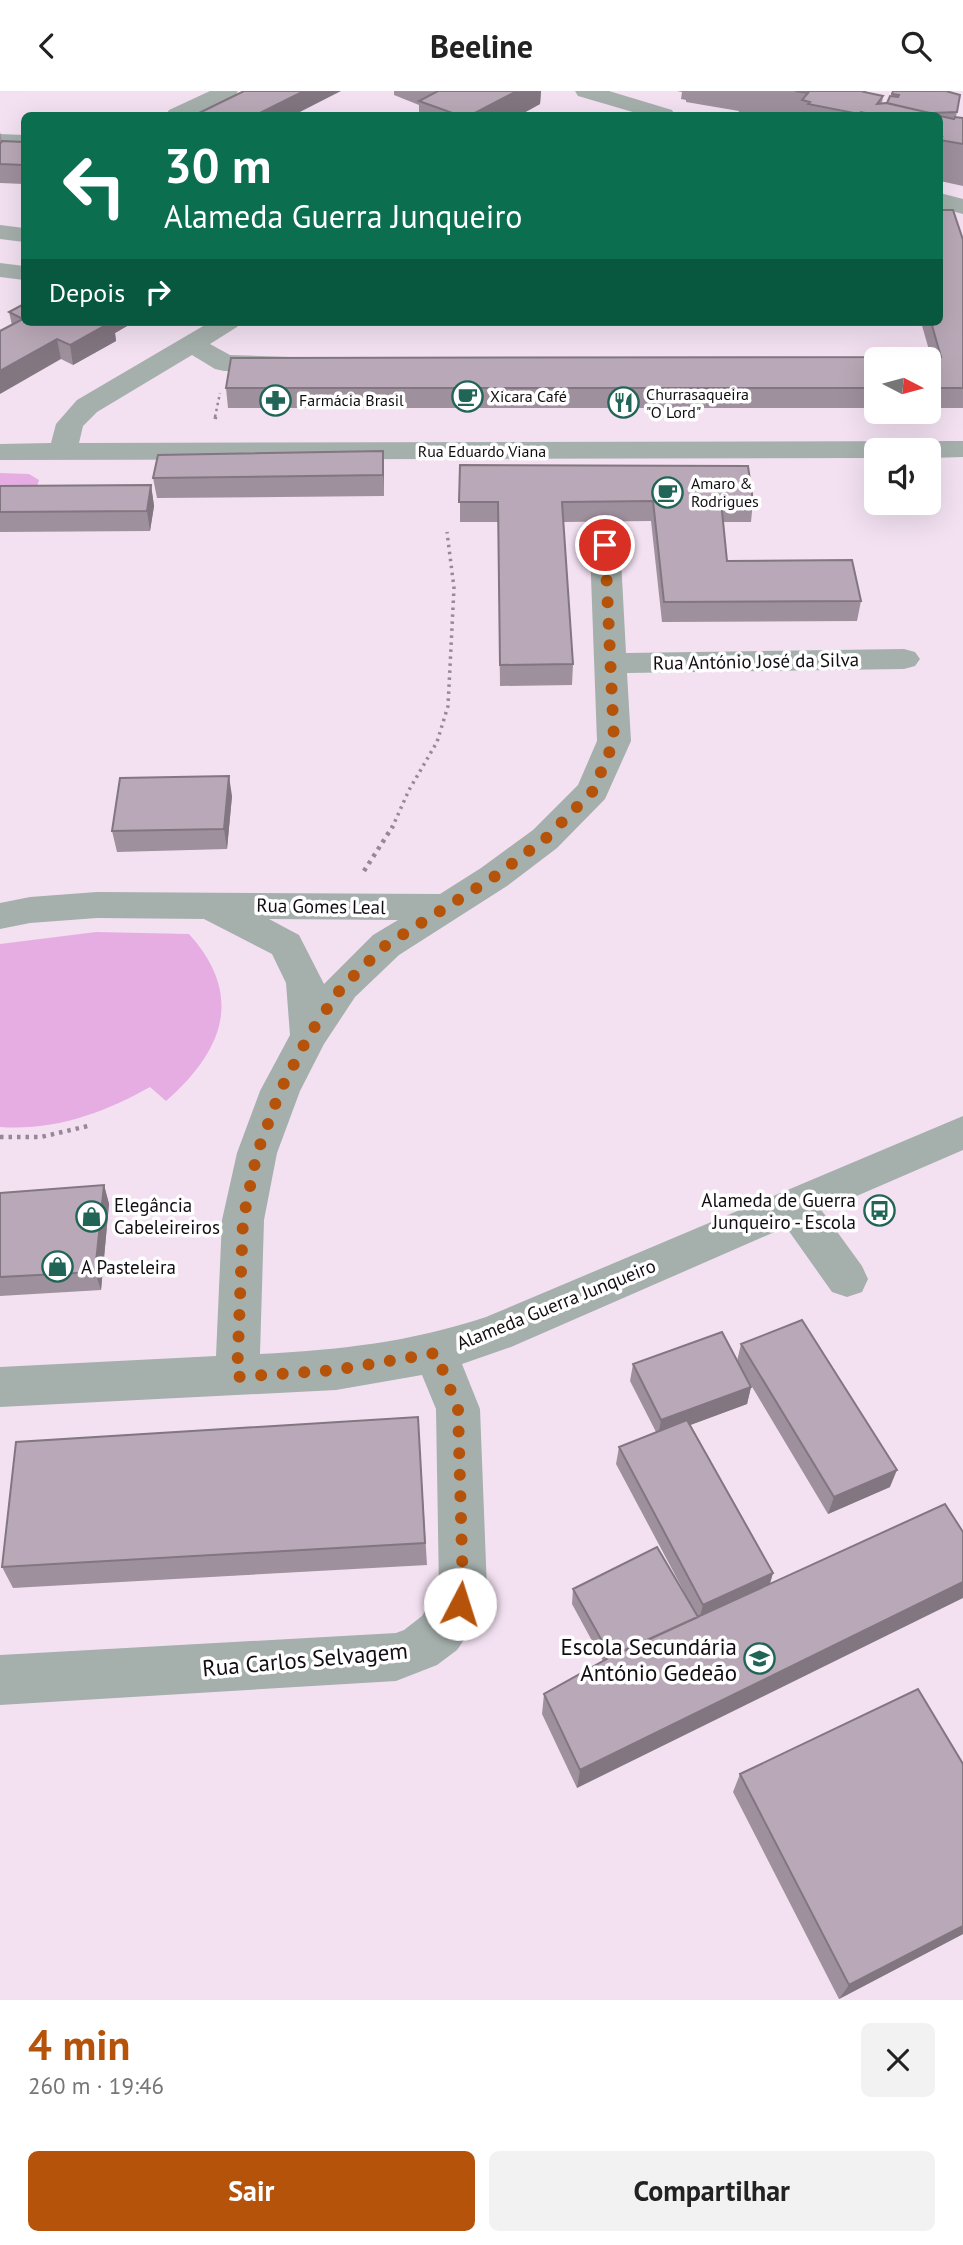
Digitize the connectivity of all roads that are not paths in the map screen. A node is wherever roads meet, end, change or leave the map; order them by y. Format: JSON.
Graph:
{"nodes":[{"id":1,"x":227,"y":91,"type":"edge"},
{"id":2,"x":586,"y":91,"type":"edge"},
{"id":3,"x":614,"y":100,"type":"junction"},
{"id":4,"x":183,"y":112,"type":"edge"},
{"id":5,"x":592,"y":112,"type":"edge"},
{"id":6,"x":654,"y":112,"type":"edge"},
{"id":7,"x":0,"y":141,"type":"edge"},
{"id":8,"x":21,"y":142,"type":"edge"},
{"id":9,"x":943,"y":201,"type":"edge"},
{"id":10,"x":963,"y":207,"type":"edge"},
{"id":11,"x":0,"y":232,"type":"edge"},
{"id":12,"x":21,"y":235,"type":"edge"},
{"id":13,"x":0,"y":270,"type":"edge"},
{"id":14,"x":21,"y":273,"type":"edge"},
{"id":15,"x":221,"y":326,"type":"edge"},
{"id":16,"x":191,"y":344,"type":"junction"},
{"id":17,"x":307,"y":363,"type":"edge"},
{"id":18,"x":963,"y":449,"type":"edge"},
{"id":19,"x":0,"y":451,"type":"edge"},
{"id":20,"x":63,"y":451,"type":"junction"},
{"id":21,"x":604,"y":522,"type":"edge"},
{"id":22,"x":904,"y":659,"type":"dead end"},
{"id":23,"x":609,"y":663,"type":"junction"},
{"id":24,"x":198,"y":904,"type":"junction"},
{"id":25,"x":445,"y":907,"type":"junction"},
{"id":26,"x":0,"y":916,"type":"edge"},
{"id":27,"x":309,"y":1035,"type":"junction"},
{"id":28,"x":963,"y":1132,"type":"edge"},
{"id":29,"x":793,"y":1204,"type":"junction"},
{"id":30,"x":847,"y":1279,"type":"dead end"},
{"id":31,"x":436,"y":1353,"type":"junction"},
{"id":32,"x":237,"y":1377,"type":"junction"},
{"id":33,"x":0,"y":1387,"type":"edge"},
{"id":34,"x":0,"y":1680,"type":"edge"}],
"edges":[{"from":1,"to":4,"type":"street"},
{"from":2,"to":3,"type":"street"},
{"from":3,"to":5,"type":"street"},
{"from":3,"to":6,"type":"street"},
{"from":7,"to":8,"type":"street"},
{"from":9,"to":10,"type":"street"},
{"from":11,"to":12,"type":"street"},
{"from":13,"to":14,"type":"street"},
{"from":15,"to":16,"type":"street"},
{"from":16,"to":17,"type":"street"},
{"from":16,"to":20,"type":"street"},
{"from":18,"to":20,"type":"street","name":"Rua Eduardo Viana"},
{"from":19,"to":20,"type":"street","name":"Rua Eduardo Viana"},
{"from":21,"to":23,"type":"street"},
{"from":22,"to":23,"type":"street","name":"Rua António José da Silva"},
{"from":23,"to":25,"type":"street"},
{"from":24,"to":25,"type":"street","name":"Rua Gomes Leal"},
{"from":24,"to":26,"type":"street","name":"Rua Gomes Leal"},
{"from":24,"to":27,"type":"street","name":"Rua Gomes Leal"},
{"from":25,"to":27,"type":"street"},
{"from":27,"to":32,"type":"street"},
{"from":28,"to":29,"type":"street","name":"Alameda Guerra Junqueiro"},
{"from":29,"to":30,"type":"street"},
{"from":29,"to":31,"type":"street","name":"Alameda Guerra Junqueiro"},
{"from":31,"to":32,"type":"street","name":"Alameda Guerra Junqueiro"},
{"from":31,"to":34,"type":"street","name":"Rua Carlos Selvagem"},
{"from":32,"to":33,"type":"street","name":"Alameda Guerra Junqueiro"}]}
